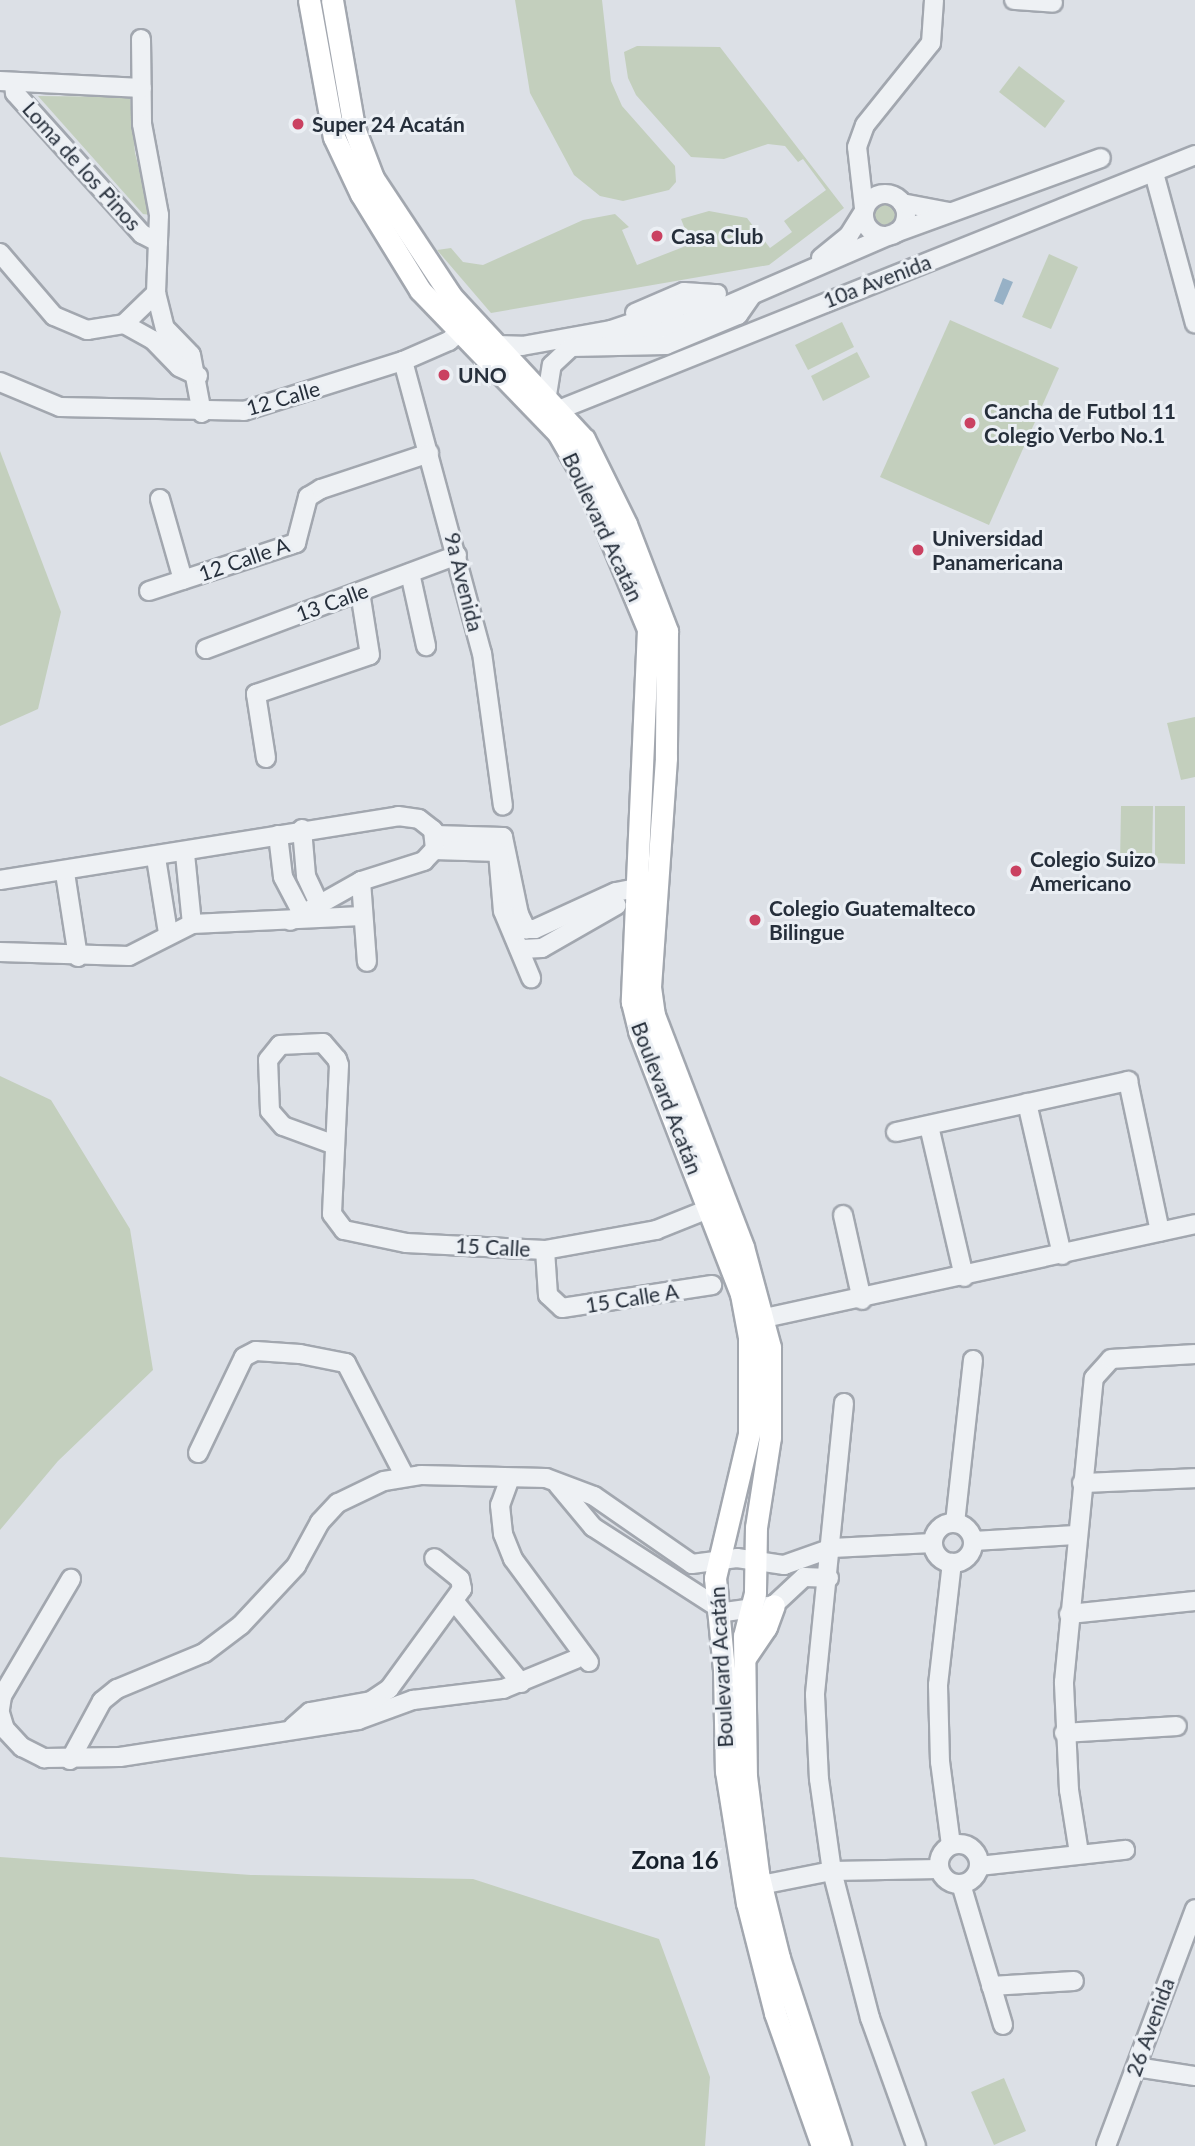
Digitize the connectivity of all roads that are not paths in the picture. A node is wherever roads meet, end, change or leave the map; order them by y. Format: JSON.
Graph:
{"nodes":[{"id":1,"x":309,"y":0,"type":"edge"},
{"id":2,"x":332,"y":0,"type":"edge"},
{"id":3,"x":934,"y":0,"type":"edge"},
{"id":4,"x":1014,"y":0,"type":"edge"},
{"id":5,"x":1053,"y":3,"type":"dead end"},
{"id":6,"x":142,"y":39,"type":"dead end"},
{"id":7,"x":7,"y":82,"type":"edge"},
{"id":8,"x":142,"y":88,"type":"junction"},
{"id":9,"x":1195,"y":155,"type":"edge"},
{"id":10,"x":1101,"y":158,"type":"dead end"},
{"id":11,"x":857,"y":162,"type":"junction"},
{"id":12,"x":1154,"y":173,"type":"junction"},
{"id":13,"x":897,"y":199,"type":"junction"},
{"id":14,"x":864,"y":211,"type":"junction"},
{"id":15,"x":956,"y":213,"type":"junction"},
{"id":16,"x":893,"y":234,"type":"junction"},
{"id":17,"x":158,"y":242,"type":"junction"},
{"id":18,"x":0,"y":253,"type":"edge"},
{"id":19,"x":810,"y":267,"type":"junction"},
{"id":20,"x":156,"y":293,"type":"junction"},
{"id":21,"x":753,"y":294,"type":"junction"},
{"id":22,"x":124,"y":324,"type":"junction"},
{"id":23,"x":1195,"y":324,"type":"edge"},
{"id":24,"x":466,"y":326,"type":"junction"},
{"id":25,"x":159,"y":334,"type":"junction"},
{"id":26,"x":610,"y":337,"type":"junction"},
{"id":27,"x":498,"y":345,"type":"junction"},
{"id":28,"x":402,"y":361,"type":"junction"},
{"id":29,"x":0,"y":382,"type":"edge"},
{"id":30,"x":554,"y":402,"type":"junction"},
{"id":31,"x":202,"y":413,"type":"junction"},
{"id":32,"x":429,"y":453,"type":"junction"},
{"id":33,"x":160,"y":499,"type":"dead end"},
{"id":34,"x":457,"y":555,"type":"junction"},
{"id":35,"x":410,"y":573,"type":"junction"},
{"id":36,"x":183,"y":580,"type":"junction"},
{"id":37,"x":149,"y":591,"type":"dead end"},
{"id":38,"x":360,"y":592,"type":"junction"},
{"id":39,"x":426,"y":646,"type":"dead end"},
{"id":40,"x":206,"y":649,"type":"dead end"},
{"id":41,"x":266,"y":758,"type":"dead end"},
{"id":42,"x":503,"y":806,"type":"dead end"},
{"id":43,"x":302,"y":829,"type":"junction"},
{"id":44,"x":278,"y":835,"type":"junction"},
{"id":45,"x":434,"y":842,"type":"junction"},
{"id":46,"x":185,"y":854,"type":"junction"},
{"id":47,"x":156,"y":858,"type":"junction"},
{"id":48,"x":65,"y":873,"type":"junction"},
{"id":49,"x":0,"y":880,"type":"edge"},
{"id":50,"x":361,"y":881,"type":"junction"},
{"id":51,"x":641,"y":888,"type":"junction"},
{"id":52,"x":318,"y":902,"type":"junction"},
{"id":53,"x":362,"y":916,"type":"junction"},
{"id":54,"x":296,"y":917,"type":"junction"},
{"id":55,"x":516,"y":920,"type":"junction"},
{"id":56,"x":192,"y":924,"type":"junction"},
{"id":57,"x":168,"y":933,"type":"junction"},
{"id":58,"x":522,"y":949,"type":"junction"},
{"id":59,"x":0,"y":952,"type":"edge"},
{"id":60,"x":78,"y":957,"type":"junction"},
{"id":61,"x":367,"y":962,"type":"dead end"},
{"id":62,"x":531,"y":978,"type":"dead end"},
{"id":63,"x":1027,"y":1103,"type":"junction"},
{"id":64,"x":929,"y":1126,"type":"junction"},
{"id":65,"x":896,"y":1132,"type":"dead end"},
{"id":66,"x":335,"y":1145,"type":"junction"},
{"id":67,"x":719,"y":1205,"type":"junction"},
{"id":68,"x":842,"y":1215,"type":"dead end"},
{"id":69,"x":1195,"y":1224,"type":"edge"},
{"id":70,"x":1160,"y":1232,"type":"junction"},
{"id":71,"x":545,"y":1250,"type":"junction"},
{"id":72,"x":1062,"y":1255,"type":"junction"},
{"id":73,"x":964,"y":1277,"type":"junction"},
{"id":74,"x":712,"y":1285,"type":"dead end"},
{"id":75,"x":862,"y":1300,"type":"junction"},
{"id":76,"x":755,"y":1321,"type":"junction"},
{"id":77,"x":1195,"y":1354,"type":"edge"},
{"id":78,"x":973,"y":1360,"type":"dead end"},
{"id":79,"x":844,"y":1403,"type":"dead end"},
{"id":80,"x":198,"y":1453,"type":"dead end"},
{"id":81,"x":405,"y":1477,"type":"junction"},
{"id":82,"x":509,"y":1478,"type":"junction"},
{"id":83,"x":1195,"y":1478,"type":"edge"},
{"id":84,"x":1082,"y":1483,"type":"junction"},
{"id":85,"x":558,"y":1485,"type":"junction"},
{"id":86,"x":955,"y":1522,"type":"junction"},
{"id":87,"x":1076,"y":1535,"type":"junction"},
{"id":88,"x":974,"y":1541,"type":"junction"},
{"id":89,"x":933,"y":1543,"type":"junction"},
{"id":90,"x":832,"y":1548,"type":"junction"},
{"id":91,"x":434,"y":1559,"type":"dead end"},
{"id":92,"x":720,"y":1561,"type":"junction"},
{"id":93,"x":756,"y":1561,"type":"junction"},
{"id":94,"x":952,"y":1563,"type":"junction"},
{"id":95,"x":784,"y":1565,"type":"junction"},
{"id":96,"x":829,"y":1578,"type":"junction"},
{"id":97,"x":71,"y":1579,"type":"dead end"},
{"id":98,"x":454,"y":1601,"type":"junction"},
{"id":99,"x":1195,"y":1601,"type":"edge"},
{"id":100,"x":774,"y":1605,"type":"junction"},
{"id":101,"x":718,"y":1607,"type":"junction"},
{"id":102,"x":750,"y":1612,"type":"junction"},
{"id":103,"x":1069,"y":1614,"type":"junction"},
{"id":104,"x":745,"y":1658,"type":"junction"},
{"id":105,"x":521,"y":1683,"type":"junction"},
{"id":106,"x":389,"y":1689,"type":"junction"},
{"id":107,"x":399,"y":1704,"type":"junction"},
{"id":108,"x":0,"y":1711,"type":"edge"},
{"id":109,"x":1177,"y":1726,"type":"dead end"},
{"id":110,"x":293,"y":1727,"type":"junction"},
{"id":111,"x":1065,"y":1733,"type":"junction"},
{"id":112,"x":70,"y":1760,"type":"junction"},
{"id":113,"x":951,"y":1845,"type":"junction"},
{"id":114,"x":1125,"y":1850,"type":"dead end"},
{"id":115,"x":1079,"y":1853,"type":"junction"},
{"id":116,"x":979,"y":1866,"type":"junction"},
{"id":117,"x":939,"y":1869,"type":"junction"},
{"id":118,"x":832,"y":1871,"type":"junction"},
{"id":119,"x":961,"y":1884,"type":"junction"},
{"id":120,"x":761,"y":1885,"type":"junction"},
{"id":121,"x":1195,"y":1909,"type":"edge"},
{"id":122,"x":1188,"y":1946,"type":"edge"},
{"id":123,"x":1074,"y":1981,"type":"dead end"},
{"id":124,"x":991,"y":1986,"type":"junction"},
{"id":125,"x":1003,"y":2025,"type":"dead end"},
{"id":126,"x":1136,"y":2067,"type":"junction"},
{"id":127,"x":1195,"y":2076,"type":"edge"},
{"id":128,"x":822,"y":2146,"type":"edge"},
{"id":129,"x":840,"y":2146,"type":"edge"},
{"id":130,"x":916,"y":2146,"type":"edge"},
{"id":131,"x":1107,"y":2146,"type":"edge"}],
"edges":[{"from":1,"to":24,"type":"main road","name":"Boulevard Acatán"},
{"from":2,"to":24,"type":"main road","name":"Boulevard Acatán"},
{"from":3,"to":11,"type":"street"},
{"from":4,"to":5,"type":"street"},
{"from":6,"to":8,"type":"street","name":"Loma de los Pinos"},
{"from":7,"to":8,"type":"street","name":"Loma de los Pinos"},
{"from":7,"to":17,"type":"street","name":"Loma de los Pinos"},
{"from":8,"to":17,"type":"street","name":"Loma de los Pinos"},
{"from":9,"to":12,"type":"street","name":"10a Avenida"},
{"from":10,"to":15,"type":"street"},
{"from":11,"to":13,"type":"street"},
{"from":11,"to":14,"type":"street"},
{"from":12,"to":23,"type":"street"},
{"from":12,"to":30,"type":"street","name":"10a Avenida"},
{"from":13,"to":14,"type":"street"},
{"from":13,"to":15,"type":"street"},
{"from":13,"to":16,"type":"street"},
{"from":14,"to":16,"type":"street"},
{"from":14,"to":19,"type":"street"},
{"from":15,"to":16,"type":"street"},
{"from":16,"to":19,"type":"street"},
{"from":17,"to":20,"type":"street","name":"Loma de los Pinos"},
{"from":18,"to":22,"type":"street"},
{"from":19,"to":21,"type":"street"},
{"from":20,"to":22,"type":"street"},
{"from":20,"to":25,"type":"street","name":"Loma de los Pinos"},
{"from":21,"to":26,"type":"street"},
{"from":21,"to":26,"type":"street"},
{"from":22,"to":25,"type":"street","name":"Loma de los Pinos"},
{"from":24,"to":27,"type":"main road","name":"Boulevard Acatán"},
{"from":24,"to":28,"type":"street","name":"12 Calle"},
{"from":24,"to":51,"type":"main road","name":"Boulevard Acatán"},
{"from":25,"to":31,"type":"street","name":"Loma de los Pinos"},
{"from":26,"to":27,"type":"street"},
{"from":26,"to":30,"type":"street"},
{"from":27,"to":30,"type":"main road","name":"Boulevard Acatán"},
{"from":28,"to":31,"type":"street","name":"12 Calle"},
{"from":28,"to":32,"type":"street","name":"9a Avenida"},
{"from":29,"to":31,"type":"street","name":"12 Calle"},
{"from":30,"to":51,"type":"main road","name":"Boulevard Acatán"},
{"from":32,"to":34,"type":"street","name":"9a Avenida"},
{"from":32,"to":36,"type":"street","name":"12 Calle A"},
{"from":33,"to":36,"type":"street","name":"12 Calle A"},
{"from":34,"to":35,"type":"street","name":"13 Calle"},
{"from":34,"to":42,"type":"street","name":"9a Avenida"},
{"from":35,"to":38,"type":"street","name":"13 Calle"},
{"from":35,"to":39,"type":"street"},
{"from":36,"to":37,"type":"street","name":"12 Calle A"},
{"from":38,"to":40,"type":"street","name":"13 Calle"},
{"from":38,"to":41,"type":"street"},
{"from":43,"to":44,"type":"street"},
{"from":43,"to":45,"type":"street"},
{"from":43,"to":52,"type":"street"},
{"from":44,"to":46,"type":"street"},
{"from":44,"to":54,"type":"street"},
{"from":45,"to":50,"type":"street"},
{"from":45,"to":55,"type":"street"},
{"from":45,"to":55,"type":"street"},
{"from":46,"to":47,"type":"street"},
{"from":46,"to":56,"type":"street"},
{"from":47,"to":48,"type":"street"},
{"from":47,"to":57,"type":"street"},
{"from":48,"to":49,"type":"street"},
{"from":48,"to":60,"type":"street"},
{"from":50,"to":52,"type":"street"},
{"from":50,"to":53,"type":"street"},
{"from":51,"to":55,"type":"street"},
{"from":51,"to":58,"type":"street"},
{"from":51,"to":67,"type":"main road","name":"Boulevard Acatán"},
{"from":52,"to":54,"type":"street"},
{"from":53,"to":54,"type":"street"},
{"from":53,"to":61,"type":"street"},
{"from":54,"to":56,"type":"street"},
{"from":55,"to":58,"type":"street"},
{"from":56,"to":57,"type":"street"},
{"from":57,"to":60,"type":"street"},
{"from":58,"to":62,"type":"street"},
{"from":59,"to":60,"type":"street"},
{"from":63,"to":64,"type":"street"},
{"from":63,"to":70,"type":"street"},
{"from":63,"to":72,"type":"street"},
{"from":64,"to":65,"type":"street"},
{"from":64,"to":73,"type":"street"},
{"from":66,"to":66,"type":"street","name":"15 Calle"},
{"from":66,"to":71,"type":"street","name":"15 Calle"},
{"from":67,"to":71,"type":"street","name":"15 Calle"},
{"from":67,"to":76,"type":"main road","name":"Boulevard Acatán"},
{"from":68,"to":75,"type":"street"},
{"from":69,"to":70,"type":"street"},
{"from":70,"to":72,"type":"street"},
{"from":71,"to":74,"type":"street","name":"15 Calle A"},
{"from":72,"to":73,"type":"street"},
{"from":73,"to":75,"type":"street"},
{"from":75,"to":76,"type":"street"},
{"from":76,"to":92,"type":"main road","name":"Boulevard Acatán"},
{"from":76,"to":93,"type":"main road","name":"Boulevard Acatán"},
{"from":77,"to":84,"type":"street"},
{"from":78,"to":86,"type":"street"},
{"from":79,"to":90,"type":"street"},
{"from":80,"to":81,"type":"street"},
{"from":81,"to":82,"type":"street"},
{"from":81,"to":112,"type":"street"},
{"from":82,"to":85,"type":"street"},
{"from":82,"to":105,"type":"street"},
{"from":83,"to":84,"type":"street"},
{"from":84,"to":87,"type":"street"},
{"from":85,"to":92,"type":"street"},
{"from":85,"to":101,"type":"street"},
{"from":86,"to":88,"type":"street"},
{"from":86,"to":89,"type":"street"},
{"from":87,"to":88,"type":"street"},
{"from":87,"to":103,"type":"street"},
{"from":88,"to":94,"type":"street"},
{"from":89,"to":90,"type":"street"},
{"from":89,"to":94,"type":"street"},
{"from":90,"to":95,"type":"street"},
{"from":90,"to":96,"type":"street"},
{"from":91,"to":98,"type":"street"},
{"from":92,"to":93,"type":"street"},
{"from":92,"to":101,"type":"main road","name":"Boulevard Acatán"},
{"from":93,"to":95,"type":"street"},
{"from":93,"to":102,"type":"main road","name":"Boulevard Acatán"},
{"from":94,"to":113,"type":"street"},
{"from":95,"to":100,"type":"street"},
{"from":96,"to":100,"type":"street"},
{"from":96,"to":118,"type":"street"},
{"from":97,"to":108,"type":"street"},
{"from":98,"to":105,"type":"street"},
{"from":98,"to":106,"type":"street"},
{"from":99,"to":103,"type":"street"},
{"from":100,"to":102,"type":"street"},
{"from":100,"to":104,"type":"main road"},
{"from":101,"to":102,"type":"street"},
{"from":101,"to":128,"type":"main road","name":"Boulevard Acatán"},
{"from":102,"to":104,"type":"main road","name":"Boulevard Acatán"},
{"from":103,"to":111,"type":"street"},
{"from":104,"to":120,"type":"main road","name":"Boulevard Acatán"},
{"from":105,"to":107,"type":"street"},
{"from":106,"to":107,"type":"street"},
{"from":106,"to":110,"type":"street"},
{"from":107,"to":110,"type":"street"},
{"from":108,"to":112,"type":"street"},
{"from":109,"to":111,"type":"street"},
{"from":110,"to":112,"type":"street"},
{"from":111,"to":115,"type":"street"},
{"from":113,"to":116,"type":"street"},
{"from":113,"to":117,"type":"street"},
{"from":114,"to":115,"type":"street"},
{"from":115,"to":116,"type":"street"},
{"from":116,"to":119,"type":"street"},
{"from":117,"to":118,"type":"street"},
{"from":117,"to":119,"type":"street"},
{"from":118,"to":120,"type":"street"},
{"from":118,"to":130,"type":"street"},
{"from":119,"to":124,"type":"street"},
{"from":120,"to":129,"type":"main road","name":"Boulevard Acatán"},
{"from":121,"to":122,"type":"street","name":"26 Avenida"},
{"from":122,"to":126,"type":"street","name":"26 Avenida"},
{"from":123,"to":124,"type":"street"},
{"from":124,"to":125,"type":"street"},
{"from":126,"to":127,"type":"street"},
{"from":126,"to":131,"type":"street","name":"26 Avenida"}]}
